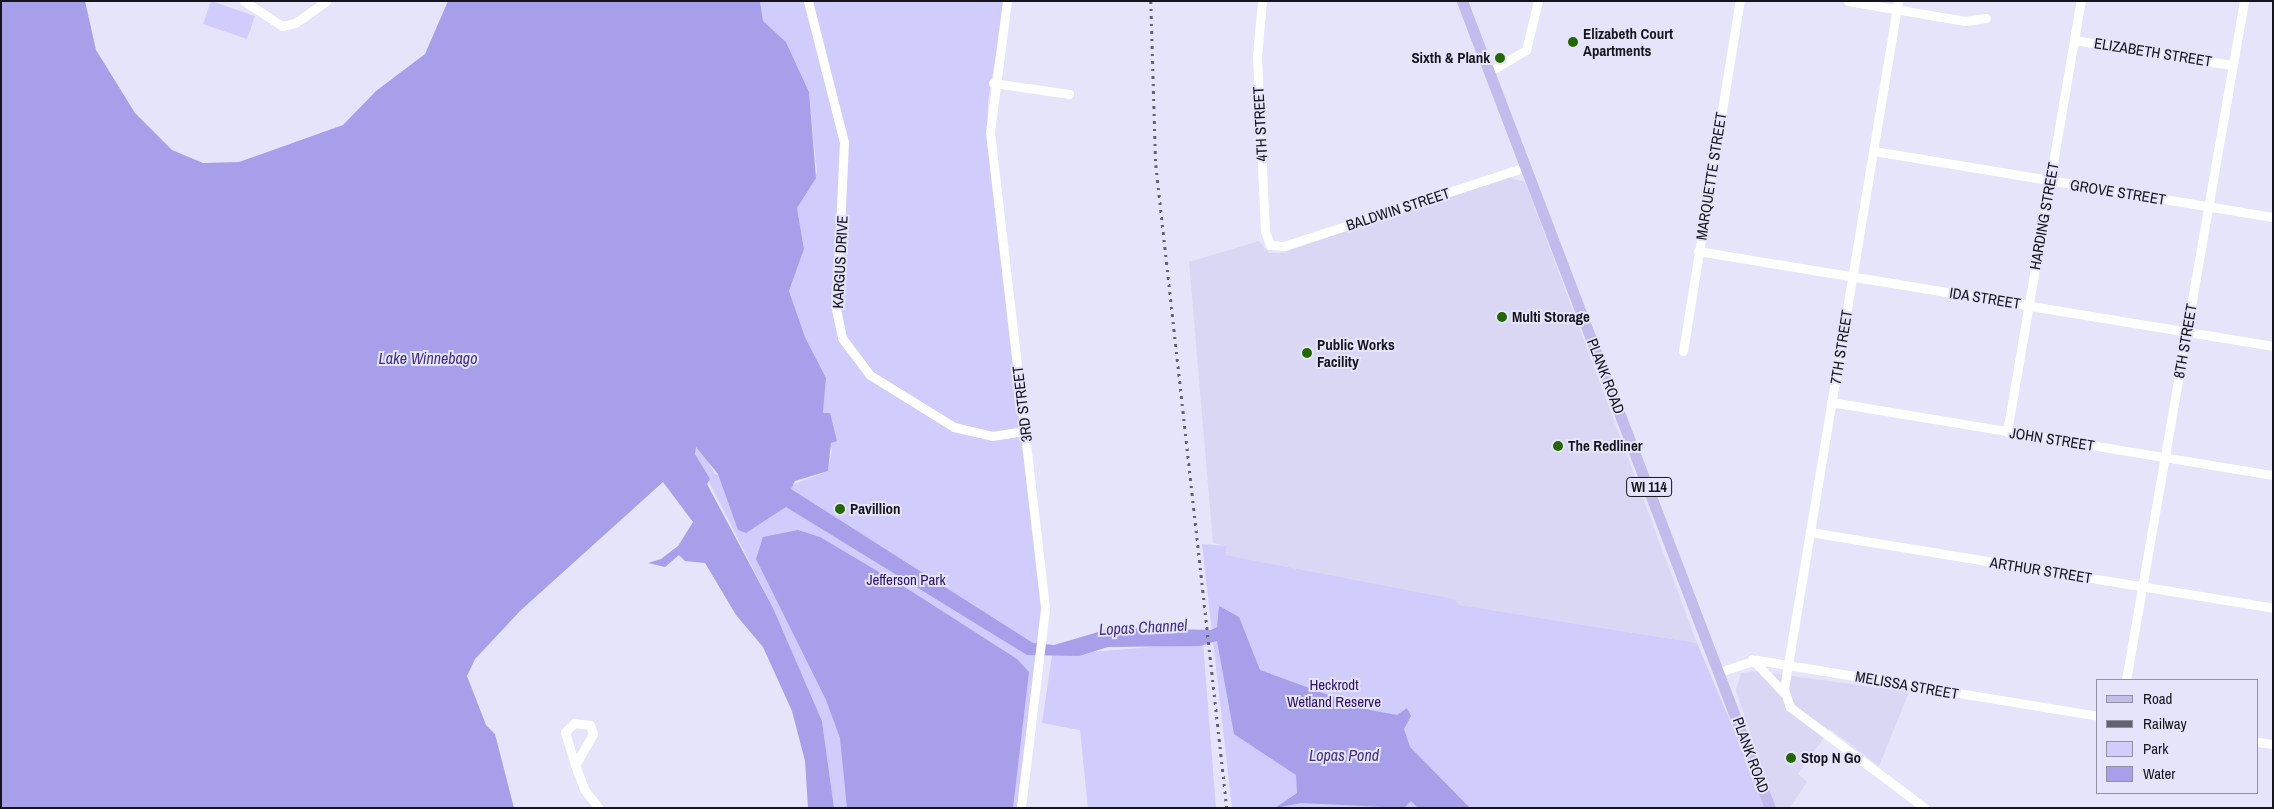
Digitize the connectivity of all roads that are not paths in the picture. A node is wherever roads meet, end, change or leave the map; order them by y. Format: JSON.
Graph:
{"nodes":[{"id":1,"x":244,"y":1,"type":"edge"},
{"id":2,"x":326,"y":1,"type":"edge"},
{"id":3,"x":808,"y":1,"type":"edge"},
{"id":4,"x":1007,"y":1,"type":"edge"},
{"id":5,"x":1262,"y":1,"type":"edge"},
{"id":6,"x":1462,"y":1,"type":"edge"},
{"id":7,"x":1538,"y":1,"type":"edge"},
{"id":8,"x":1740,"y":1,"type":"edge"},
{"id":9,"x":1848,"y":1,"type":"edge"},
{"id":10,"x":2081,"y":1,"type":"edge"},
{"id":11,"x":2244,"y":1,"type":"edge"},
{"id":12,"x":1897,"y":5,"type":"edge"},
{"id":13,"x":1986,"y":18,"type":"dead end"},
{"id":14,"x":2074,"y":40,"type":"junction"},
{"id":15,"x":2232,"y":65,"type":"junction"},
{"id":16,"x":1489,"y":72,"type":"junction"},
{"id":17,"x":993,"y":83,"type":"junction"},
{"id":18,"x":1069,"y":94,"type":"dead end"},
{"id":19,"x":1874,"y":151,"type":"junction"},
{"id":20,"x":1525,"y":167,"type":"junction"},
{"id":21,"x":2050,"y":181,"type":"junction"},
{"id":22,"x":2208,"y":206,"type":"junction"},
{"id":23,"x":2273,"y":216,"type":"edge"},
{"id":24,"x":1270,"y":245,"type":"joint"},
{"id":25,"x":1698,"y":251,"type":"junction"},
{"id":26,"x":1852,"y":276,"type":"junction"},
{"id":27,"x":2029,"y":305,"type":"junction"},
{"id":28,"x":2187,"y":332,"type":"junction"},
{"id":29,"x":2273,"y":346,"type":"edge"},
{"id":30,"x":1683,"y":351,"type":"dead end"},
{"id":31,"x":1832,"y":402,"type":"junction"},
{"id":32,"x":1025,"y":431,"type":"junction"},
{"id":33,"x":2007,"y":432,"type":"junction"},
{"id":34,"x":2165,"y":457,"type":"junction"},
{"id":35,"x":2273,"y":475,"type":"edge"},
{"id":36,"x":1810,"y":532,"type":"junction"},
{"id":37,"x":2142,"y":586,"type":"junction"},
{"id":38,"x":2273,"y":608,"type":"edge"},
{"id":39,"x":1752,"y":659,"type":"junction"},
{"id":40,"x":1787,"y":665,"type":"junction"},
{"id":41,"x":1719,"y":672,"type":"junction"},
{"id":42,"x":2126,"y":679,"type":"edge"},
{"id":43,"x":1784,"y":693,"type":"junction"},
{"id":44,"x":2096,"y":716,"type":"edge"},
{"id":45,"x":2259,"y":742,"type":"edge"},
{"id":46,"x":2273,"y":744,"type":"edge"},
{"id":47,"x":575,"y":765,"type":"dead end"},
{"id":48,"x":599,"y":808,"type":"edge"},
{"id":49,"x":1021,"y":808,"type":"edge"},
{"id":50,"x":1770,"y":808,"type":"edge"},
{"id":51,"x":1925,"y":808,"type":"edge"}],
"edges":[{"from":1,"to":2,"type":"street"},
{"from":3,"to":32,"type":"street","name":"KARGUS DRIVE"},
{"from":4,"to":17,"type":"street","name":"3RD STREET"},
{"from":5,"to":24,"type":"street","name":"4TH STREET"},
{"from":6,"to":16,"type":"main road","name":"PLANK ROAD","number":"WI 114"},
{"from":7,"to":16,"type":"street"},
{"from":8,"to":25,"type":"street","name":"MARQUETTE STREET"},
{"from":9,"to":12,"type":"street"},
{"from":10,"to":14,"type":"street","name":"HARDING STREET"},
{"from":11,"to":15,"type":"street","name":"8TH STREET"},
{"from":12,"to":13,"type":"street"},
{"from":12,"to":19,"type":"street","name":"7TH STREET"},
{"from":14,"to":15,"type":"street","name":"ELIZABETH STREET"},
{"from":14,"to":21,"type":"street","name":"HARDING STREET"},
{"from":15,"to":22,"type":"street","name":"8TH STREET"},
{"from":16,"to":20,"type":"main road","name":"PLANK ROAD","number":"WI 114"},
{"from":17,"to":18,"type":"street"},
{"from":17,"to":32,"type":"street","name":"3RD STREET"},
{"from":19,"to":21,"type":"street","name":"GROVE STREET"},
{"from":19,"to":26,"type":"street","name":"7TH STREET"},
{"from":20,"to":24,"type":"street","name":"BALDWIN STREET"},
{"from":20,"to":41,"type":"main road","name":"PLANK ROAD","number":"WI 114"},
{"from":21,"to":22,"type":"street","name":"GROVE STREET"},
{"from":21,"to":27,"type":"street","name":"HARDING STREET"},
{"from":22,"to":23,"type":"street","name":"GROVE STREET"},
{"from":22,"to":28,"type":"street","name":"8TH STREET"},
{"from":25,"to":26,"type":"street","name":"IDA STREET"},
{"from":25,"to":30,"type":"street","name":"MARQUETTE STREET"},
{"from":26,"to":27,"type":"street","name":"IDA STREET"},
{"from":26,"to":31,"type":"street","name":"7TH STREET"},
{"from":27,"to":28,"type":"street","name":"IDA STREET"},
{"from":27,"to":33,"type":"street","name":"HARDING STREET"},
{"from":28,"to":29,"type":"street","name":"IDA STREET"},
{"from":28,"to":34,"type":"street","name":"8TH STREET"},
{"from":31,"to":33,"type":"street","name":"JOHN STREET"},
{"from":31,"to":36,"type":"street","name":"7TH STREET"},
{"from":32,"to":49,"type":"street","name":"3RD STREET"},
{"from":33,"to":34,"type":"street","name":"JOHN STREET"},
{"from":34,"to":35,"type":"street","name":"JOHN STREET"},
{"from":34,"to":37,"type":"street","name":"8TH STREET"},
{"from":36,"to":37,"type":"street","name":"ARTHUR STREET"},
{"from":36,"to":40,"type":"street","name":"7TH STREET"},
{"from":37,"to":38,"type":"street","name":"ARTHUR STREET"},
{"from":37,"to":42,"type":"street","name":"8TH STREET"},
{"from":39,"to":40,"type":"street","name":"MELISSA STREET"},
{"from":39,"to":41,"type":"street"},
{"from":39,"to":43,"type":"street"},
{"from":40,"to":43,"type":"street","name":"7TH STREET"},
{"from":40,"to":44,"type":"street","name":"MELISSA STREET"},
{"from":41,"to":50,"type":"main road","name":"PLANK ROAD","number":"WI 114"},
{"from":43,"to":51,"type":"street"},
{"from":45,"to":46,"type":"street"},
{"from":47,"to":48,"type":"street"}]}
